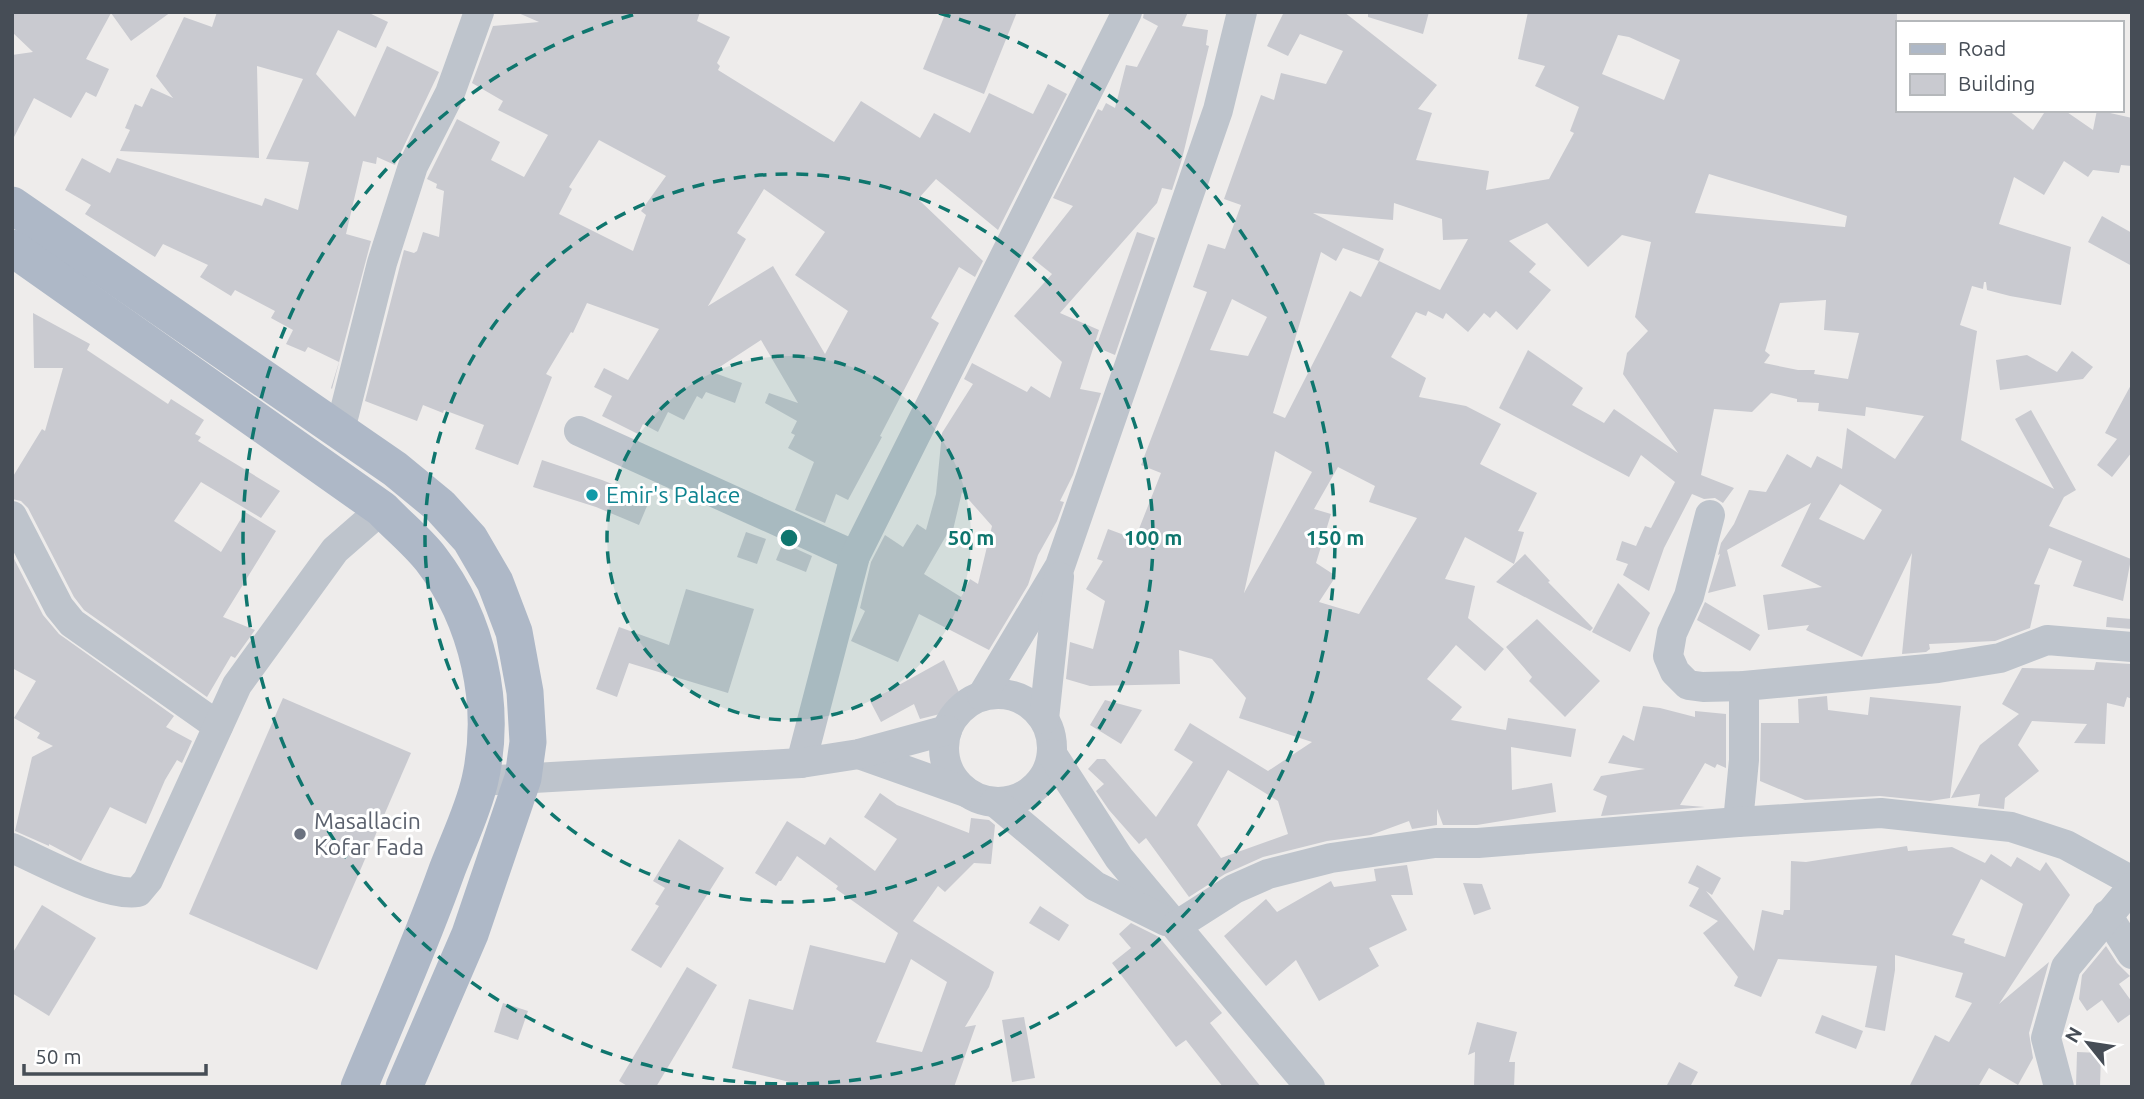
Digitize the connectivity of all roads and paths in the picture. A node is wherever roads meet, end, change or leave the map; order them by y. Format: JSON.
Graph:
{"nodes":[{"id":1,"x":478,"y":12,"type":"edge"},
{"id":2,"x":1127,"y":12,"type":"edge"},
{"id":3,"x":1242,"y":12,"type":"edge"},
{"id":4,"x":12,"y":205,"type":"edge"},
{"id":5,"x":12,"y":248,"type":"edge"},
{"id":6,"x":340,"y":430,"type":"junction"},
{"id":7,"x":579,"y":431,"type":"dead end"},
{"id":8,"x":382,"y":509,"type":"junction"},
{"id":9,"x":1710,"y":515,"type":"dead end"},
{"id":10,"x":12,"y":516,"type":"edge"},
{"id":11,"x":855,"y":556,"type":"junction"},
{"id":12,"x":1060,"y":566,"type":"junction"},
{"id":13,"x":2132,"y":647,"type":"edge"},
{"id":14,"x":1744,"y":686,"type":"junction"},
{"id":15,"x":982,"y":696,"type":"junction"},
{"id":16,"x":1044,"y":719,"type":"junction"},
{"id":17,"x":218,"y":726,"type":"junction"},
{"id":18,"x":947,"y":730,"type":"junction"},
{"id":19,"x":859,"y":754,"type":"junction"},
{"id":20,"x":1052,"y":754,"type":"junction"},
{"id":21,"x":801,"y":763,"type":"junction"},
{"id":22,"x":523,"y":778,"type":"junction"},
{"id":23,"x":480,"y":781,"type":"junction"},
{"id":24,"x":966,"y":792,"type":"junction"},
{"id":25,"x":995,"y":802,"type":"junction"},
{"id":26,"x":1738,"y":822,"type":"junction"},
{"id":27,"x":12,"y":848,"type":"edge"},
{"id":28,"x":2132,"y":881,"type":"edge"},
{"id":29,"x":2132,"y":887,"type":"edge"},
{"id":30,"x":2107,"y":915,"type":"junction"},
{"id":31,"x":1176,"y":926,"type":"junction"},
{"id":32,"x":2132,"y":954,"type":"edge"},
{"id":33,"x":359,"y":1087,"type":"edge"},
{"id":34,"x":404,"y":1087,"type":"edge"},
{"id":35,"x":1310,"y":1087,"type":"edge"},
{"id":36,"x":2059,"y":1087,"type":"edge"}],
"edges":[{"from":1,"to":6,"type":"street"},
{"from":2,"to":11,"type":"street"},
{"from":3,"to":12,"type":"street"},
{"from":4,"to":6,"type":"main road"},
{"from":5,"to":8,"type":"main road"},
{"from":6,"to":22,"type":"main road"},
{"from":7,"to":11,"type":"street"},
{"from":8,"to":17,"type":"street"},
{"from":8,"to":23,"type":"main road"},
{"from":9,"to":14,"type":"street"},
{"from":10,"to":17,"type":"street"},
{"from":11,"to":21,"type":"street"},
{"from":12,"to":15,"type":"street"},
{"from":12,"to":16,"type":"street"},
{"from":13,"to":14,"type":"street"},
{"from":14,"to":26,"type":"street"},
{"from":15,"to":16,"type":"street"},
{"from":15,"to":18,"type":"street"},
{"from":16,"to":20,"type":"street"},
{"from":17,"to":27,"type":"street"},
{"from":18,"to":19,"type":"street"},
{"from":18,"to":24,"type":"street"},
{"from":19,"to":21,"type":"street"},
{"from":19,"to":24,"type":"street"},
{"from":20,"to":25,"type":"street"},
{"from":20,"to":31,"type":"street"},
{"from":21,"to":22,"type":"street"},
{"from":22,"to":23,"type":"street"},
{"from":22,"to":34,"type":"main road"},
{"from":23,"to":33,"type":"main road"},
{"from":24,"to":25,"type":"street"},
{"from":25,"to":31,"type":"street"},
{"from":26,"to":28,"type":"street"},
{"from":26,"to":31,"type":"street"},
{"from":29,"to":30,"type":"street"},
{"from":30,"to":32,"type":"street"},
{"from":30,"to":36,"type":"street"},
{"from":31,"to":35,"type":"street"}]}
